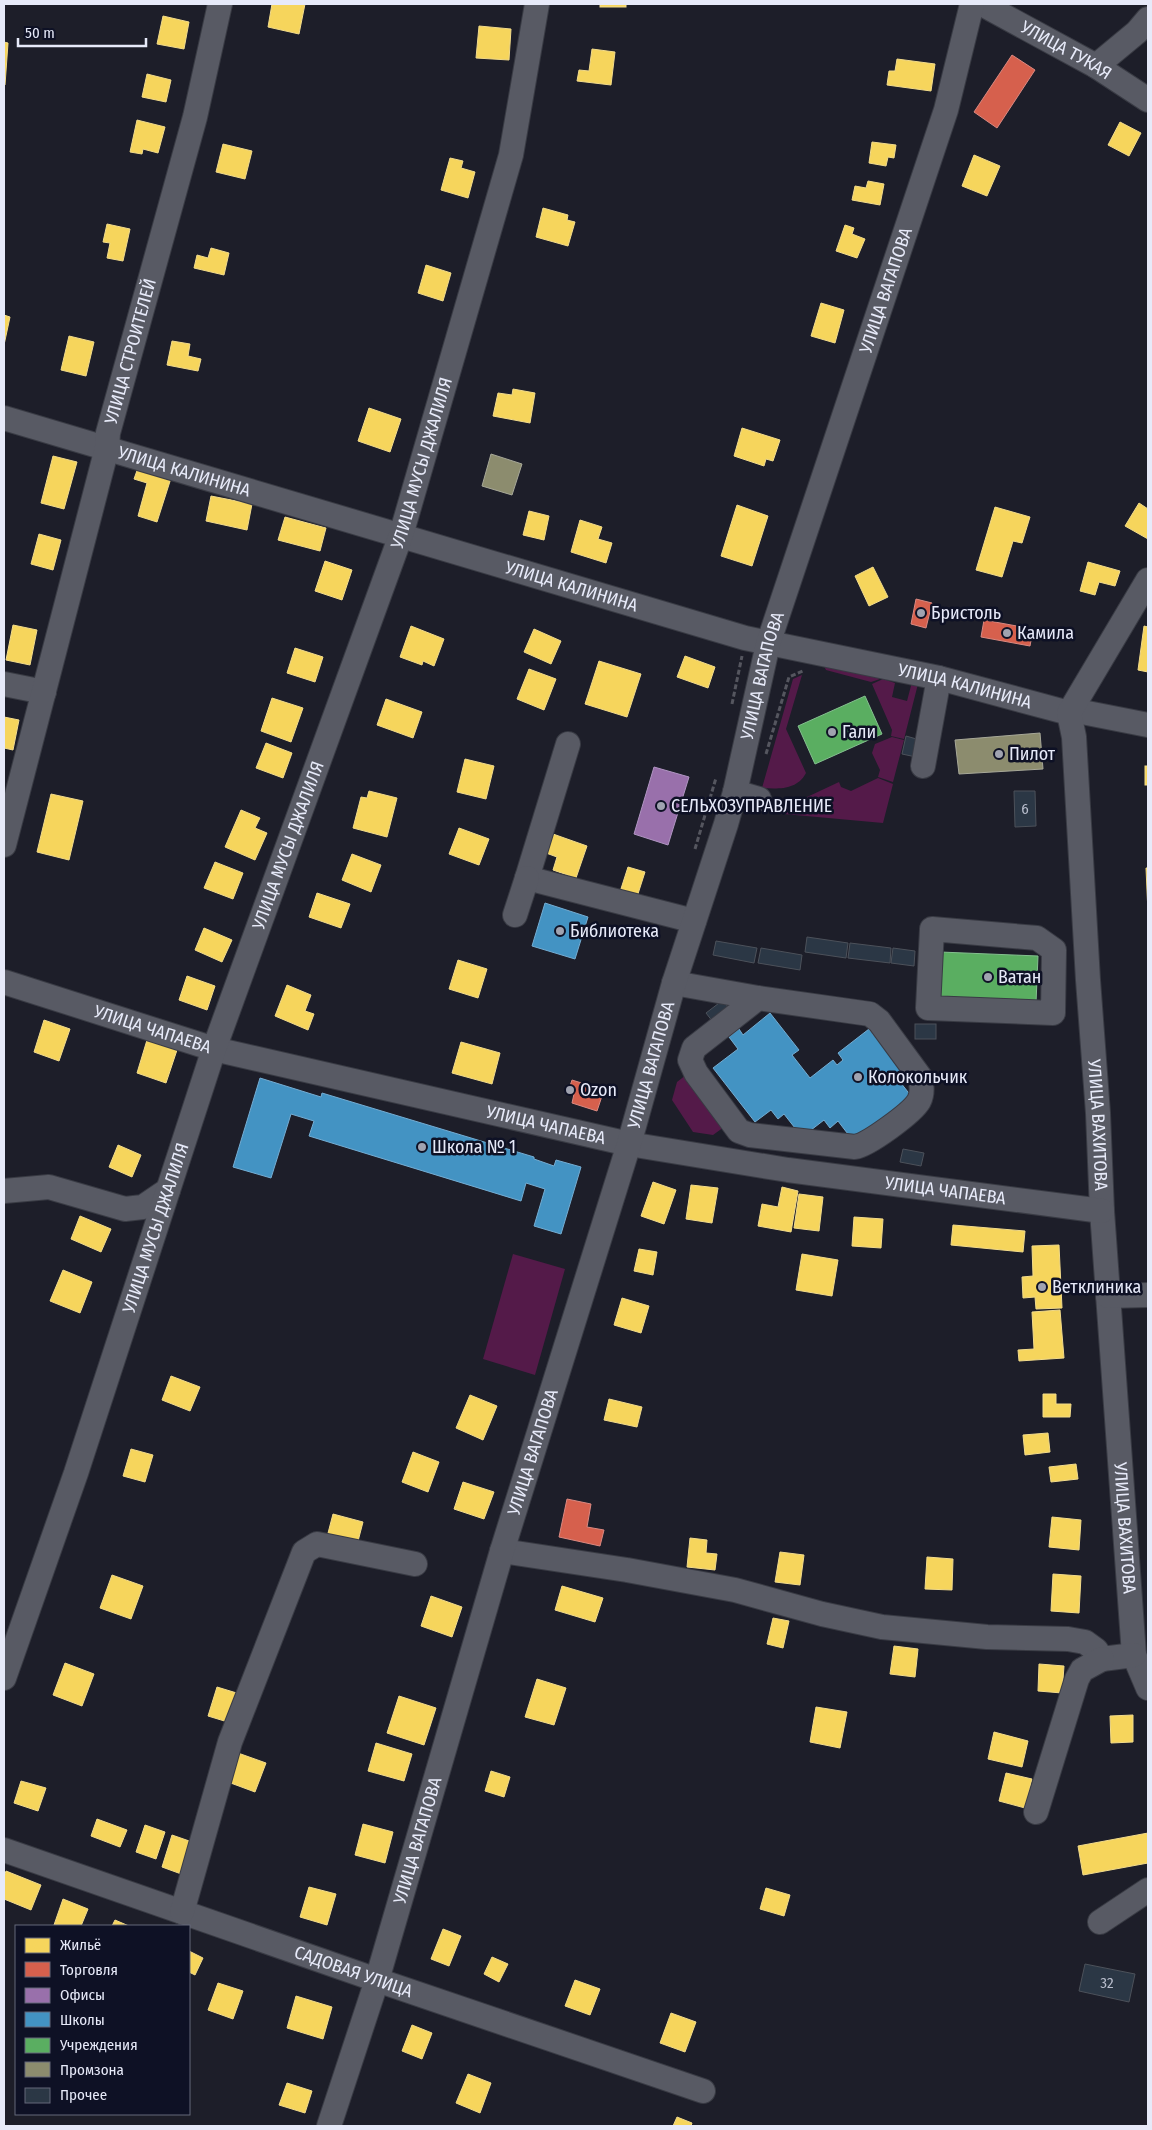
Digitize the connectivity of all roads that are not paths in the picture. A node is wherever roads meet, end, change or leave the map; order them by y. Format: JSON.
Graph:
{"nodes":[{"id":1,"x":220,"y":4,"type":"edge"},
{"id":2,"x":537,"y":4,"type":"edge"},
{"id":3,"x":972,"y":4,"type":"edge"},
{"id":4,"x":982,"y":4,"type":"edge"},
{"id":5,"x":1148,"y":19,"type":"edge"},
{"id":6,"x":1096,"y":66,"type":"junction"},
{"id":7,"x":1148,"y":100,"type":"edge"},
{"id":8,"x":4,"y":418,"type":"edge"},
{"id":9,"x":107,"y":448,"type":"junction"},
{"id":10,"x":401,"y":535,"type":"junction"},
{"id":11,"x":1148,"y":580,"type":"edge"},
{"id":12,"x":768,"y":644,"type":"junction"},
{"id":13,"x":939,"y":678,"type":"junction"},
{"id":14,"x":4,"y":684,"type":"edge"},
{"id":15,"x":44,"y":692,"type":"junction"},
{"id":16,"x":1069,"y":713,"type":"junction"},
{"id":17,"x":1148,"y":725,"type":"edge"},
{"id":18,"x":568,"y":744,"type":"dead end"},
{"id":19,"x":923,"y":766,"type":"dead end"},
{"id":20,"x":735,"y":792,"type":"junction"},
{"id":21,"x":759,"y":799,"type":"dead end"},
{"id":22,"x":4,"y":845,"type":"edge"},
{"id":23,"x":526,"y":878,"type":"junction"},
{"id":24,"x":515,"y":915,"type":"dead end"},
{"id":25,"x":694,"y":922,"type":"junction"},
{"id":26,"x":1054,"y":979,"type":"junction"},
{"id":27,"x":1088,"y":980,"type":"junction"},
{"id":28,"x":4,"y":982,"type":"edge"},
{"id":29,"x":674,"y":983,"type":"junction"},
{"id":30,"x":758,"y":998,"type":"junction"},
{"id":31,"x":214,"y":1049,"type":"junction"},
{"id":32,"x":791,"y":1140,"type":"junction"},
{"id":33,"x":629,"y":1144,"type":"junction"},
{"id":34,"x":788,"y":1170,"type":"junction"},
{"id":35,"x":168,"y":1190,"type":"junction"},
{"id":36,"x":4,"y":1191,"type":"edge"},
{"id":37,"x":1102,"y":1211,"type":"junction"},
{"id":38,"x":1148,"y":1295,"type":"edge"},
{"id":39,"x":1108,"y":1296,"type":"junction"},
{"id":40,"x":502,"y":1551,"type":"junction"},
{"id":41,"x":414,"y":1564,"type":"dead end"},
{"id":42,"x":1134,"y":1655,"type":"junction"},
{"id":43,"x":1102,"y":1659,"type":"junction"},
{"id":44,"x":4,"y":1678,"type":"edge"},
{"id":45,"x":1148,"y":1688,"type":"edge"},
{"id":46,"x":1036,"y":1812,"type":"dead end"},
{"id":47,"x":4,"y":1850,"type":"edge"},
{"id":48,"x":1148,"y":1890,"type":"edge"},
{"id":49,"x":182,"y":1912,"type":"junction"},
{"id":50,"x":1100,"y":1922,"type":"dead end"},
{"id":51,"x":377,"y":1980,"type":"junction"},
{"id":52,"x":703,"y":2091,"type":"dead end"},
{"id":53,"x":329,"y":2126,"type":"edge"}],
"edges":[{"from":1,"to":9,"type":"street","name":"УЛИЦА СТРОИТЕЛЕЙ"},
{"from":2,"to":10,"type":"street","name":"УЛИЦА МУСЫ ДЖАЛИЛЯ"},
{"from":3,"to":12,"type":"street","name":"УЛИЦА ВАГАПОВА"},
{"from":4,"to":6,"type":"street","name":"УЛИЦА ТУКАЯ"},
{"from":5,"to":6,"type":"street"},
{"from":6,"to":7,"type":"street","name":"УЛИЦА ТУКАЯ"},
{"from":8,"to":9,"type":"street","name":"УЛИЦА КАЛИНИНА"},
{"from":9,"to":10,"type":"street","name":"УЛИЦА КАЛИНИНА"},
{"from":9,"to":15,"type":"street","name":"УЛИЦА СТРОИТЕЛЕЙ"},
{"from":10,"to":12,"type":"street","name":"УЛИЦА КАЛИНИНА"},
{"from":10,"to":31,"type":"street","name":"УЛИЦА МУСЫ ДЖАЛИЛЯ"},
{"from":11,"to":16,"type":"street"},
{"from":12,"to":13,"type":"street","name":"УЛИЦА КАЛИНИНА"},
{"from":12,"to":20,"type":"street","name":"УЛИЦА ВАГАПОВА"},
{"from":13,"to":16,"type":"street","name":"УЛИЦА КАЛИНИНА"},
{"from":13,"to":19,"type":"street"},
{"from":14,"to":15,"type":"street"},
{"from":15,"to":22,"type":"street","name":"УЛИЦА СТРОИТЕЛЕЙ"},
{"from":16,"to":17,"type":"street","name":"УЛИЦА КАЛИНИНА"},
{"from":16,"to":27,"type":"street","name":"УЛИЦА ВАХИТОВА"},
{"from":18,"to":23,"type":"street"},
{"from":20,"to":21,"type":"street"},
{"from":20,"to":25,"type":"street","name":"УЛИЦА ВАГАПОВА"},
{"from":23,"to":24,"type":"street"},
{"from":23,"to":25,"type":"street"},
{"from":25,"to":29,"type":"street","name":"УЛИЦА ВАГАПОВА"},
{"from":26,"to":26,"type":"street"},
{"from":26,"to":27,"type":"street"},
{"from":27,"to":37,"type":"street","name":"УЛИЦА ВАХИТОВА"},
{"from":28,"to":31,"type":"street","name":"УЛИЦА ЧАПАЕВА"},
{"from":29,"to":30,"type":"street"},
{"from":29,"to":33,"type":"street","name":"УЛИЦА ВАГАПОВА"},
{"from":30,"to":32,"type":"street"},
{"from":30,"to":32,"type":"street"},
{"from":31,"to":33,"type":"street","name":"УЛИЦА ЧАПАЕВА"},
{"from":31,"to":35,"type":"street","name":"УЛИЦА МУСЫ ДЖАЛИЛЯ"},
{"from":32,"to":34,"type":"street"},
{"from":33,"to":34,"type":"street","name":"УЛИЦА ЧАПАЕВА"},
{"from":33,"to":40,"type":"street","name":"УЛИЦА ВАГАПОВА"},
{"from":34,"to":37,"type":"street","name":"УЛИЦА ЧАПАЕВА"},
{"from":35,"to":36,"type":"street"},
{"from":35,"to":44,"type":"street","name":"УЛИЦА МУСЫ ДЖАЛИЛЯ"},
{"from":37,"to":39,"type":"street","name":"УЛИЦА ВАХИТОВА"},
{"from":38,"to":39,"type":"street"},
{"from":39,"to":42,"type":"street","name":"УЛИЦА ВАХИТОВА"},
{"from":40,"to":43,"type":"street"},
{"from":40,"to":51,"type":"street","name":"УЛИЦА ВАГАПОВА"},
{"from":41,"to":49,"type":"street"},
{"from":42,"to":43,"type":"street"},
{"from":42,"to":45,"type":"street","name":"УЛИЦА ВАХИТОВА"},
{"from":43,"to":46,"type":"street"},
{"from":47,"to":49,"type":"street","name":"САДОВАЯ УЛИЦА"},
{"from":48,"to":50,"type":"street"},
{"from":49,"to":51,"type":"street","name":"САДОВАЯ УЛИЦА"},
{"from":51,"to":52,"type":"street","name":"САДОВАЯ УЛИЦА"},
{"from":51,"to":53,"type":"street","name":"УЛИЦА ВАГАПОВА"}]}
